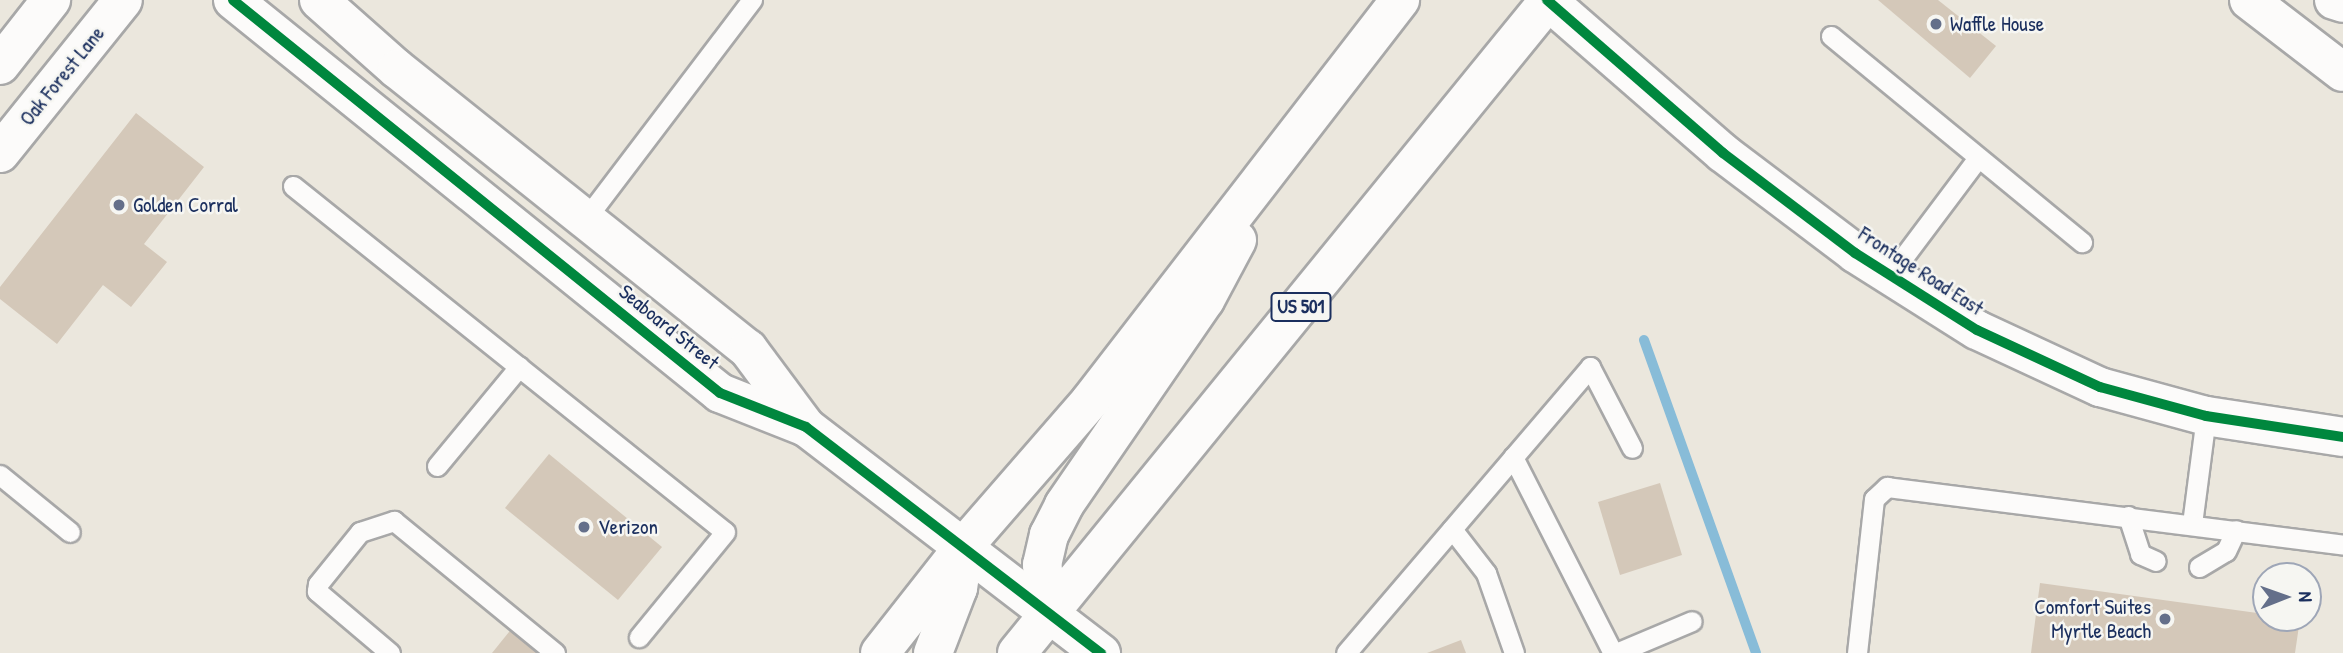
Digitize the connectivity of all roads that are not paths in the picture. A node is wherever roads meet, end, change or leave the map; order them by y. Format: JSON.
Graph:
{"nodes":[{"id":1,"x":51,"y":0,"type":"edge"},
{"id":2,"x":123,"y":0,"type":"edge"},
{"id":3,"x":233,"y":0,"type":"edge"},
{"id":4,"x":319,"y":0,"type":"edge"},
{"id":5,"x":752,"y":0,"type":"edge"},
{"id":6,"x":1400,"y":0,"type":"edge"},
{"id":7,"x":1548,"y":0,"type":"edge"},
{"id":8,"x":2249,"y":0,"type":"edge"},
{"id":9,"x":2334,"y":0,"type":"edge"},
{"id":10,"x":2343,"y":3,"type":"edge"},
{"id":11,"x":1831,"y":36,"type":"dead end"},
{"id":12,"x":0,"y":65,"type":"edge"},
{"id":13,"x":2343,"y":72,"type":"edge"},
{"id":14,"x":1288,"y":145,"type":"junction"},
{"id":15,"x":0,"y":153,"type":"edge"},
{"id":16,"x":1978,"y":158,"type":"junction"},
{"id":17,"x":293,"y":186,"type":"dead end"},
{"id":18,"x":587,"y":217,"type":"junction"},
{"id":19,"x":2082,"y":242,"type":"dead end"},
{"id":20,"x":1890,"y":275,"type":"junction"},
{"id":21,"x":519,"y":367,"type":"junction"},
{"id":22,"x":2206,"y":416,"type":"junction"},
{"id":23,"x":806,"y":427,"type":"junction"},
{"id":24,"x":2343,"y":437,"type":"edge"},
{"id":25,"x":1632,"y":448,"type":"dead end"},
{"id":26,"x":1513,"y":457,"type":"junction"},
{"id":27,"x":437,"y":466,"type":"dead end"},
{"id":28,"x":0,"y":475,"type":"edge"},
{"id":29,"x":2128,"y":516,"type":"junction"},
{"id":30,"x":2192,"y":524,"type":"junction"},
{"id":31,"x":1452,"y":528,"type":"junction"},
{"id":32,"x":2236,"y":530,"type":"junction"},
{"id":33,"x":70,"y":532,"type":"dead end"},
{"id":34,"x":965,"y":545,"type":"junction"},
{"id":35,"x":2343,"y":545,"type":"edge"},
{"id":36,"x":2156,"y":561,"type":"dead end"},
{"id":37,"x":2199,"y":567,"type":"dead end"},
{"id":38,"x":1051,"y":612,"type":"junction"},
{"id":39,"x":1692,"y":621,"type":"dead end"},
{"id":40,"x":639,"y":637,"type":"dead end"},
{"id":41,"x":390,"y":653,"type":"edge"},
{"id":42,"x":555,"y":653,"type":"edge"},
{"id":43,"x":880,"y":653,"type":"edge"},
{"id":44,"x":933,"y":653,"type":"edge"},
{"id":45,"x":1017,"y":653,"type":"edge"},
{"id":46,"x":1101,"y":653,"type":"edge"},
{"id":47,"x":1346,"y":653,"type":"edge"},
{"id":48,"x":1514,"y":653,"type":"edge"},
{"id":49,"x":1614,"y":653,"type":"edge"},
{"id":50,"x":1857,"y":653,"type":"edge"}],
"edges":[{"from":1,"to":12,"type":"main road"},
{"from":2,"to":15,"type":"main road","name":"Oak Forest Lane"},
{"from":3,"to":23,"type":"main road","name":"Seaboard Street"},
{"from":4,"to":18,"type":"main road","name":"Seaboard Street"},
{"from":5,"to":18,"type":"lane"},
{"from":6,"to":14,"type":"main road"},
{"from":7,"to":20,"type":"main road","name":"Frontage Road East"},
{"from":7,"to":38,"type":"main road","number":"US 501"},
{"from":8,"to":13,"type":"main road"},
{"from":9,"to":10,"type":"main road"},
{"from":11,"to":16,"type":"lane"},
{"from":14,"to":34,"type":"main road"},
{"from":14,"to":38,"type":"main road"},
{"from":16,"to":19,"type":"lane"},
{"from":16,"to":20,"type":"lane"},
{"from":17,"to":21,"type":"lane"},
{"from":18,"to":23,"type":"main road","name":"Seaboard Street"},
{"from":20,"to":22,"type":"main road","name":"Frontage Road East"},
{"from":21,"to":27,"type":"lane"},
{"from":21,"to":40,"type":"lane"},
{"from":22,"to":24,"type":"main road","name":"Frontage Road East"},
{"from":22,"to":30,"type":"lane"},
{"from":23,"to":34,"type":"main road","name":"Seaboard Street"},
{"from":25,"to":26,"type":"lane"},
{"from":26,"to":31,"type":"lane"},
{"from":26,"to":49,"type":"lane"},
{"from":28,"to":33,"type":"lane"},
{"from":29,"to":30,"type":"lane"},
{"from":29,"to":36,"type":"lane"},
{"from":29,"to":50,"type":"lane"},
{"from":30,"to":32,"type":"lane"},
{"from":31,"to":47,"type":"lane"},
{"from":31,"to":48,"type":"lane"},
{"from":32,"to":35,"type":"lane"},
{"from":32,"to":37,"type":"lane"},
{"from":34,"to":38,"type":"main road","name":"Seaboard Street"},
{"from":34,"to":43,"type":"main road"},
{"from":34,"to":44,"type":"main road"},
{"from":38,"to":45,"type":"main road","number":"US 501"},
{"from":38,"to":46,"type":"main road","name":"Seaboard Street"},
{"from":39,"to":49,"type":"lane"},
{"from":41,"to":42,"type":"lane"}]}
